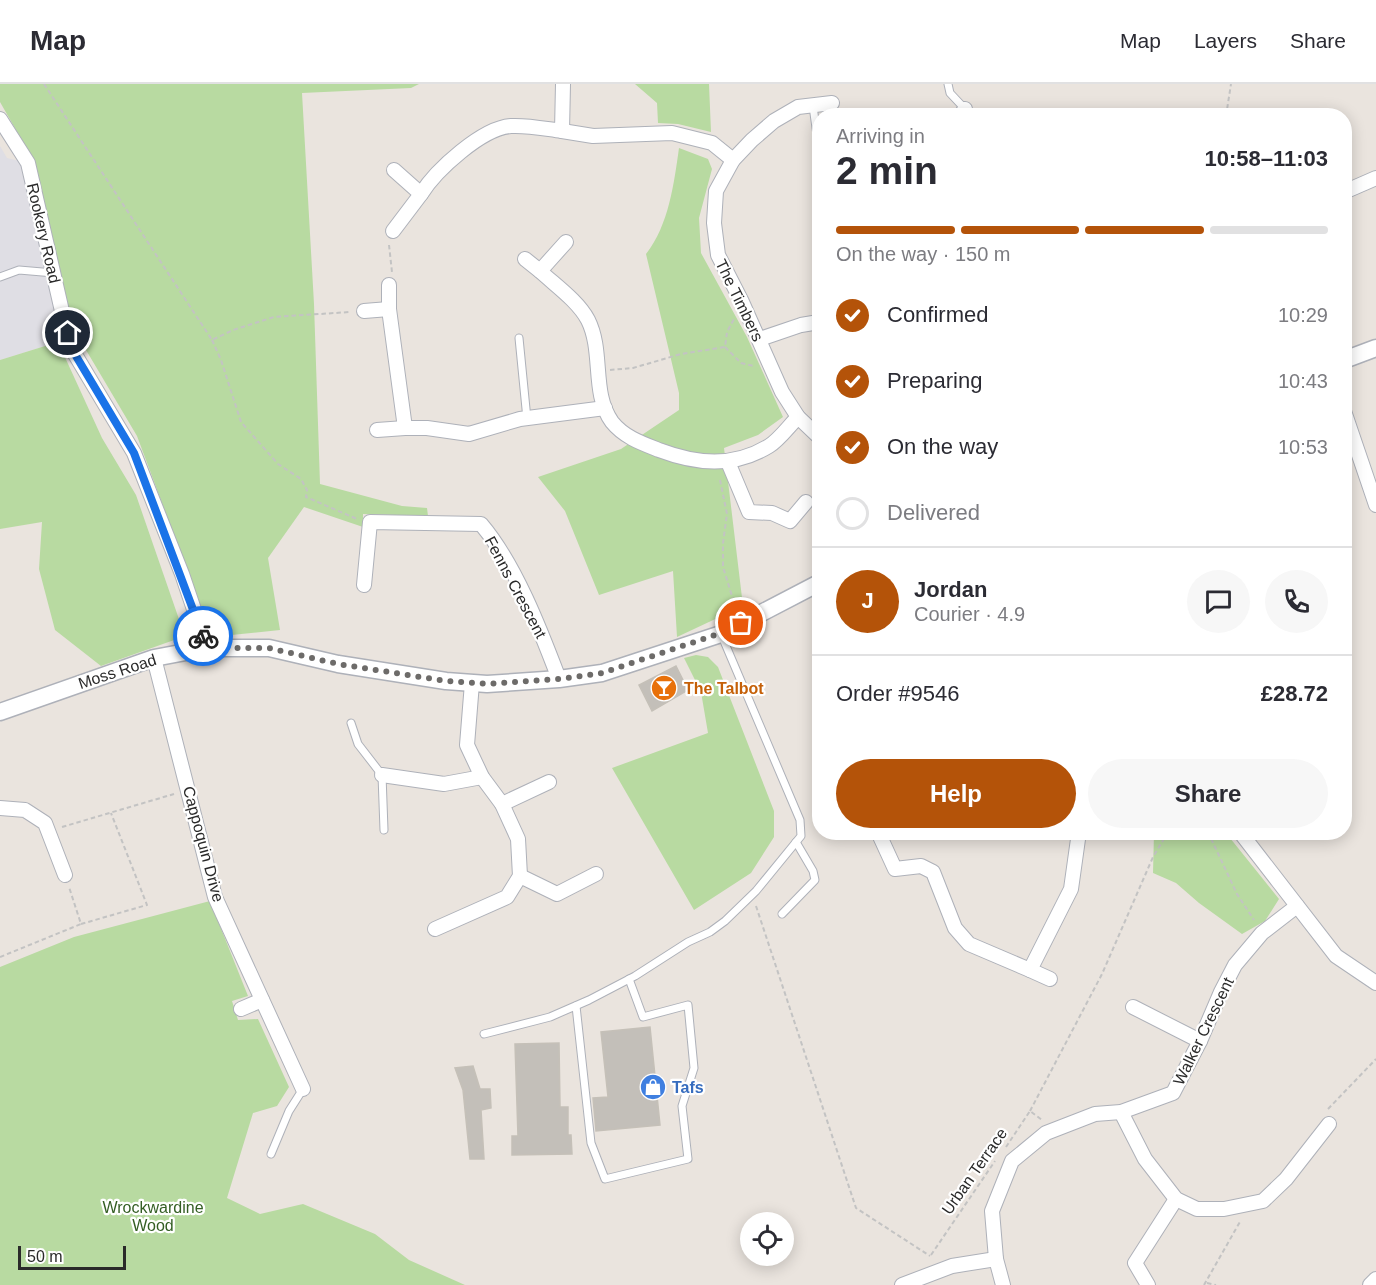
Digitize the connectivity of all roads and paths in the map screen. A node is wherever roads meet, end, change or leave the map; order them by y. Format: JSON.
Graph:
{"nodes":[{"id":1,"x":44,"y":84,"type":"edge"},
{"id":2,"x":563,"y":84,"type":"edge"},
{"id":3,"x":948,"y":84,"type":"edge"},
{"id":4,"x":1231,"y":84,"type":"edge"},
{"id":5,"x":832,"y":103,"type":"dead end"},
{"id":6,"x":813,"y":106,"type":"joint"},
{"id":7,"x":959,"y":108,"type":"edge"},
{"id":8,"x":1227,"y":108,"type":"edge"},
{"id":9,"x":0,"y":119,"type":"edge"},
{"id":10,"x":562,"y":131,"type":"junction"},
{"id":11,"x":733,"y":160,"type":"junction"},
{"id":12,"x":394,"y":170,"type":"dead end"},
{"id":13,"x":1376,"y":178,"type":"edge"},
{"id":14,"x":1352,"y":188,"type":"edge"},
{"id":15,"x":421,"y":194,"type":"junction"},
{"id":16,"x":393,"y":231,"type":"joint"},
{"id":17,"x":566,"y":242,"type":"dead end"},
{"id":18,"x":525,"y":259,"type":"dead end"},
{"id":19,"x":540,"y":271,"type":"junction"},
{"id":20,"x":54,"y":273,"type":"junction"},
{"id":21,"x":0,"y":277,"type":"edge"},
{"id":22,"x":389,"y":285,"type":"joint"},
{"id":23,"x":389,"y":309,"type":"junction"},
{"id":24,"x":746,"y":310,"type":"junction"},
{"id":25,"x":364,"y":311,"type":"joint"},
{"id":26,"x":812,"y":323,"type":"edge"},
{"id":27,"x":519,"y":338,"type":"dead end"},
{"id":28,"x":760,"y":339,"type":"junction"},
{"id":29,"x":212,"y":340,"type":"junction"},
{"id":30,"x":725,"y":347,"type":"junction"},
{"id":31,"x":1376,"y":348,"type":"edge"},
{"id":32,"x":1352,"y":353,"type":"edge"},
{"id":33,"x":770,"y":364,"type":"junction"},
{"id":34,"x":598,"y":371,"type":"junction"},
{"id":35,"x":605,"y":408,"type":"junction"},
{"id":36,"x":798,"y":417,"type":"junction"},
{"id":37,"x":527,"y":419,"type":"junction"},
{"id":38,"x":405,"y":428,"type":"junction"},
{"id":39,"x":377,"y":430,"type":"dead end"},
{"id":40,"x":812,"y":430,"type":"edge"},
{"id":41,"x":1352,"y":434,"type":"edge"},
{"id":42,"x":722,"y":462,"type":"junction"},
{"id":43,"x":806,"y":502,"type":"dead end"},
{"id":44,"x":1376,"y":505,"type":"edge"},
{"id":45,"x":370,"y":522,"type":"junction"},
{"id":46,"x":364,"y":585,"type":"dead end"},
{"id":47,"x":812,"y":587,"type":"edge"},
{"id":48,"x":741,"y":623,"type":"junction"},
{"id":49,"x":721,"y":633,"type":"junction"},
{"id":50,"x":207,"y":648,"type":"junction"},
{"id":51,"x":154,"y":658,"type":"junction"},
{"id":52,"x":559,"y":679,"type":"junction"},
{"id":53,"x":472,"y":683,"type":"junction"},
{"id":54,"x":0,"y":712,"type":"edge"},
{"id":55,"x":351,"y":723,"type":"dead end"},
{"id":56,"x":382,"y":775,"type":"junction"},
{"id":57,"x":482,"y":777,"type":"junction"},
{"id":58,"x":549,"y":782,"type":"dead end"},
{"id":59,"x":189,"y":789,"type":"junction"},
{"id":60,"x":502,"y":804,"type":"junction"},
{"id":61,"x":0,"y":808,"type":"edge"},
{"id":62,"x":111,"y":813,"type":"junction"},
{"id":63,"x":384,"y":830,"type":"dead end"},
{"id":64,"x":48,"y":831,"type":"junction"},
{"id":65,"x":882,"y":840,"type":"edge"},
{"id":66,"x":1078,"y":840,"type":"edge"},
{"id":67,"x":1163,"y":840,"type":"edge"},
{"id":68,"x":1212,"y":840,"type":"edge"},
{"id":69,"x":1246,"y":840,"type":"edge"},
{"id":70,"x":796,"y":842,"type":"junction"},
{"id":71,"x":596,"y":874,"type":"dead end"},
{"id":72,"x":65,"y":875,"type":"joint"},
{"id":73,"x":520,"y":876,"type":"junction"},
{"id":74,"x":752,"y":895,"type":"junction"},
{"id":75,"x":1297,"y":906,"type":"junction"},
{"id":76,"x":782,"y":914,"type":"dead end"},
{"id":77,"x":81,"y":924,"type":"junction"},
{"id":78,"x":435,"y":929,"type":"dead end"},
{"id":79,"x":1262,"y":933,"type":"junction"},
{"id":80,"x":0,"y":957,"type":"edge"},
{"id":81,"x":1030,"y":970,"type":"junction"},
{"id":82,"x":1050,"y":979,"type":"dead end"},
{"id":83,"x":629,"y":980,"type":"junction"},
{"id":84,"x":1376,"y":983,"type":"edge"},
{"id":85,"x":262,"y":1000,"type":"junction"},
{"id":86,"x":576,"y":1006,"type":"junction"},
{"id":87,"x":1132,"y":1007,"type":"dead end"},
{"id":88,"x":241,"y":1009,"type":"dead end"},
{"id":89,"x":484,"y":1034,"type":"dead end"},
{"id":90,"x":1200,"y":1041,"type":"junction"},
{"id":91,"x":1376,"y":1059,"type":"edge"},
{"id":92,"x":303,"y":1089,"type":"joint"},
{"id":93,"x":1030,"y":1111,"type":"junction"},
{"id":94,"x":1121,"y":1112,"type":"junction"},
{"id":95,"x":1329,"y":1124,"type":"joint"},
{"id":96,"x":1056,"y":1129,"type":"junction"},
{"id":97,"x":1003,"y":1150,"type":"dead end"},
{"id":98,"x":271,"y":1154,"type":"dead end"},
{"id":99,"x":997,"y":1160,"type":"dead end"},
{"id":100,"x":1176,"y":1199,"type":"junction"},
{"id":101,"x":1245,"y":1206,"type":"junction"},
{"id":102,"x":930,"y":1256,"type":"junction"},
{"id":103,"x":996,"y":1259,"type":"junction"},
{"id":104,"x":936,"y":1272,"type":"junction"},
{"id":105,"x":1376,"y":1279,"type":"edge"},
{"id":106,"x":1205,"y":1284,"type":"edge"},
{"id":107,"x":902,"y":1285,"type":"edge"},
{"id":108,"x":1003,"y":1285,"type":"edge"},
{"id":109,"x":1148,"y":1285,"type":"edge"},
{"id":110,"x":1216,"y":1285,"type":"edge"},
{"id":111,"x":1370,"y":1285,"type":"edge"}],
"edges":[{"from":1,"to":29,"type":"path"},
{"from":2,"to":10,"type":"street"},
{"from":3,"to":7,"type":"lane"},
{"from":4,"to":8,"type":"path"},
{"from":5,"to":6,"type":"street","name":"The Timbers"},
{"from":6,"to":11,"type":"street","name":"The Timbers"},
{"from":9,"to":20,"type":"street","name":"Rookery Road"},
{"from":10,"to":11,"type":"street"},
{"from":10,"to":15,"type":"street"},
{"from":11,"to":24,"type":"street","name":"The Timbers"},
{"from":12,"to":15,"type":"street"},
{"from":13,"to":14,"type":"street"},
{"from":15,"to":16,"type":"street"},
{"from":16,"to":22,"type":"path"},
{"from":17,"to":19,"type":"street"},
{"from":18,"to":19,"type":"street"},
{"from":19,"to":34,"type":"street"},
{"from":20,"to":21,"type":"lane"},
{"from":20,"to":50,"type":"street","name":"Rookery Road"},
{"from":22,"to":23,"type":"street"},
{"from":23,"to":25,"type":"street"},
{"from":23,"to":38,"type":"street"},
{"from":24,"to":28,"type":"street","name":"The Timbers"},
{"from":24,"to":30,"type":"path"},
{"from":25,"to":29,"type":"path"},
{"from":26,"to":28,"type":"street"},
{"from":27,"to":37,"type":"lane"},
{"from":28,"to":33,"type":"street","name":"The Timbers"},
{"from":29,"to":45,"type":"path"},
{"from":30,"to":33,"type":"path"},
{"from":30,"to":34,"type":"path"},
{"from":31,"to":32,"type":"street"},
{"from":33,"to":36,"type":"street","name":"The Timbers"},
{"from":34,"to":35,"type":"street"},
{"from":35,"to":37,"type":"street"},
{"from":35,"to":42,"type":"street"},
{"from":36,"to":40,"type":"street","name":"The Timbers"},
{"from":36,"to":42,"type":"street"},
{"from":37,"to":38,"type":"street"},
{"from":38,"to":39,"type":"street"},
{"from":41,"to":44,"type":"street"},
{"from":42,"to":43,"type":"street"},
{"from":42,"to":48,"type":"path"},
{"from":45,"to":46,"type":"street"},
{"from":45,"to":52,"type":"street","name":"Fenns Crescent"},
{"from":47,"to":48,"type":"street","name":"Moss Road"},
{"from":48,"to":49,"type":"street","name":"Moss Road"},
{"from":49,"to":52,"type":"street","name":"Moss Road"},
{"from":49,"to":70,"type":"lane"},
{"from":50,"to":51,"type":"street","name":"Moss Road"},
{"from":50,"to":53,"type":"street","name":"Moss Road"},
{"from":51,"to":54,"type":"street","name":"Moss Road"},
{"from":51,"to":59,"type":"street","name":"Cappoquin Drive"},
{"from":52,"to":53,"type":"street","name":"Moss Road"},
{"from":53,"to":57,"type":"street"},
{"from":55,"to":56,"type":"lane"},
{"from":56,"to":57,"type":"street"},
{"from":56,"to":63,"type":"lane"},
{"from":57,"to":60,"type":"street"},
{"from":58,"to":60,"type":"street"},
{"from":59,"to":62,"type":"path"},
{"from":59,"to":85,"type":"street","name":"Cappoquin Drive"},
{"from":60,"to":73,"type":"street"},
{"from":61,"to":64,"type":"street"},
{"from":62,"to":64,"type":"path"},
{"from":62,"to":77,"type":"path"},
{"from":64,"to":72,"type":"street"},
{"from":65,"to":81,"type":"street"},
{"from":66,"to":81,"type":"street"},
{"from":67,"to":93,"type":"path","name":"Urban Terrace"},
{"from":68,"to":79,"type":"path"},
{"from":69,"to":75,"type":"street"},
{"from":70,"to":74,"type":"lane"},
{"from":70,"to":76,"type":"lane"},
{"from":71,"to":73,"type":"street"},
{"from":72,"to":77,"type":"path"},
{"from":73,"to":78,"type":"street"},
{"from":74,"to":83,"type":"lane"},
{"from":74,"to":102,"type":"path"},
{"from":75,"to":79,"type":"street","name":"Walker Crescent"},
{"from":75,"to":84,"type":"street"},
{"from":77,"to":80,"type":"path"},
{"from":79,"to":90,"type":"street","name":"Walker Crescent"},
{"from":81,"to":82,"type":"street"},
{"from":83,"to":86,"type":"lane"},
{"from":83,"to":86,"type":"lane"},
{"from":85,"to":88,"type":"street"},
{"from":85,"to":92,"type":"street","name":"Cappoquin Drive"},
{"from":86,"to":89,"type":"lane"},
{"from":87,"to":90,"type":"street"},
{"from":90,"to":94,"type":"street","name":"Walker Crescent"},
{"from":91,"to":95,"type":"path"},
{"from":92,"to":98,"type":"lane"},
{"from":93,"to":96,"type":"path"},
{"from":93,"to":97,"type":"path","name":"Urban Terrace"},
{"from":94,"to":96,"type":"street","name":"Walker Crescent"},
{"from":94,"to":100,"type":"street"},
{"from":95,"to":101,"type":"street"},
{"from":96,"to":103,"type":"street","name":"Walker Crescent"},
{"from":99,"to":102,"type":"path","name":"Urban Terrace"},
{"from":100,"to":101,"type":"street"},
{"from":100,"to":109,"type":"street"},
{"from":101,"to":106,"type":"path"},
{"from":102,"to":104,"type":"path"},
{"from":103,"to":104,"type":"street"},
{"from":103,"to":108,"type":"street","name":"Walker Crescent"},
{"from":104,"to":107,"type":"street"},
{"from":105,"to":111,"type":"street"},
{"from":106,"to":110,"type":"path"}]}
